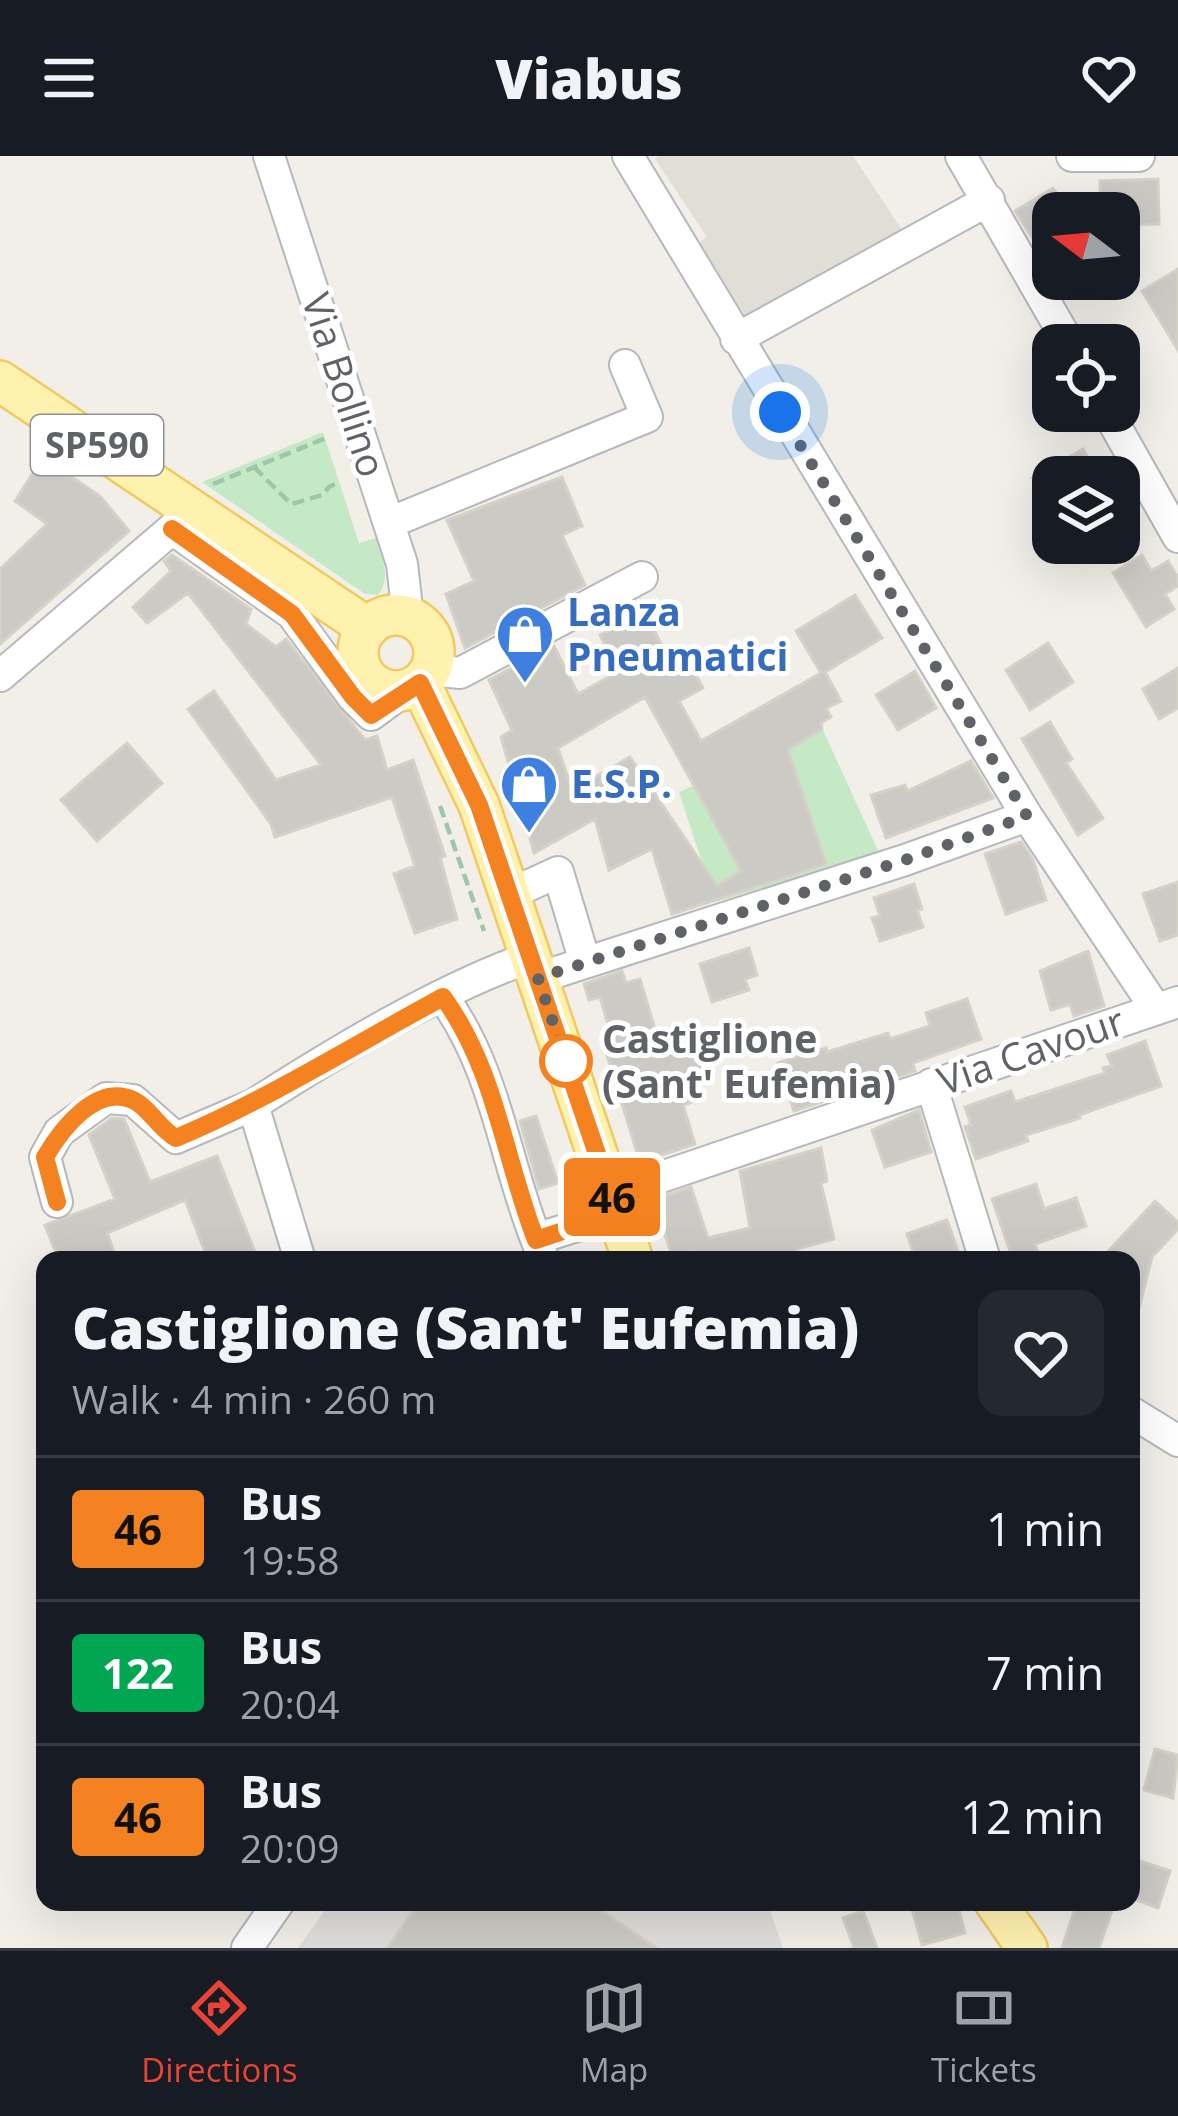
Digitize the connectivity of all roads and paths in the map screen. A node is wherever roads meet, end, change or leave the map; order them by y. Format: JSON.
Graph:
{"nodes":[{"id":1,"x":269,"y":156,"type":"edge"},
{"id":2,"x":628,"y":156,"type":"edge"},
{"id":3,"x":961,"y":156,"type":"edge"},
{"id":4,"x":1072,"y":156,"type":"edge"},
{"id":5,"x":1139,"y":156,"type":"edge"},
{"id":6,"x":989,"y":200,"type":"junction"},
{"id":7,"x":1058,"y":324,"type":"edge"},
{"id":8,"x":736,"y":339,"type":"junction"},
{"id":9,"x":626,"y":365,"type":"dead end"},
{"id":10,"x":0,"y":381,"type":"edge"},
{"id":11,"x":1119,"y":432,"type":"edge"},
{"id":12,"x":326,"y":439,"type":"dead end"},
{"id":13,"x":254,"y":467,"type":"junction"},
{"id":14,"x":339,"y":482,"type":"dead end"},
{"id":15,"x":190,"y":509,"type":"junction"},
{"id":16,"x":389,"y":523,"type":"junction"},
{"id":17,"x":1178,"y":537,"type":"edge"},
{"id":18,"x":642,"y":577,"type":"dead end"},
{"id":19,"x":408,"y":617,"type":"junction"},
{"id":20,"x":368,"y":628,"type":"junction"},
{"id":21,"x":0,"y":676,"type":"edge"},
{"id":22,"x":418,"y":681,"type":"junction"},
{"id":23,"x":1027,"y":816,"type":"junction"},
{"id":24,"x":509,"y":894,"type":"junction"},
{"id":25,"x":586,"y":962,"type":"junction"},
{"id":26,"x":535,"y":967,"type":"junction"},
{"id":27,"x":443,"y":997,"type":"junction"},
{"id":28,"x":1167,"y":1005,"type":"edge"},
{"id":29,"x":931,"y":1084,"type":"junction"},
{"id":30,"x":253,"y":1105,"type":"junction"},
{"id":31,"x":57,"y":1202,"type":"dead end"},
{"id":32,"x":614,"y":1203,"type":"junction"},
{"id":33,"x":540,"y":1250,"type":"edge"},
{"id":34,"x":297,"y":1251,"type":"edge"},
{"id":35,"x":630,"y":1251,"type":"edge"},
{"id":36,"x":982,"y":1251,"type":"edge"},
{"id":37,"x":1140,"y":1418,"type":"edge"},
{"id":38,"x":1178,"y":1441,"type":"edge"},
{"id":39,"x":273,"y":1911,"type":"edge"},
{"id":40,"x":1001,"y":1911,"type":"edge"},
{"id":41,"x":247,"y":1948,"type":"edge"},
{"id":42,"x":1027,"y":1948,"type":"edge"}],
"edges":[{"from":1,"to":16,"type":"street","name":"Via Bollino"},
{"from":2,"to":8,"type":"street"},
{"from":3,"to":6,"type":"street"},
{"from":4,"to":5,"type":"street"},
{"from":6,"to":7,"type":"street"},
{"from":6,"to":8,"type":"street"},
{"from":8,"to":23,"type":"street"},
{"from":9,"to":16,"type":"street"},
{"from":10,"to":15,"type":"main road","number":"SP590"},
{"from":11,"to":17,"type":"street"},
{"from":12,"to":13,"type":"path"},
{"from":13,"to":14,"type":"path"},
{"from":13,"to":15,"type":"path"},
{"from":15,"to":20,"type":"main road","number":"SP590"},
{"from":15,"to":21,"type":"street"},
{"from":15,"to":22,"type":"street"},
{"from":16,"to":19,"type":"street","name":"Via Bollino"},
{"from":18,"to":22,"type":"street"},
{"from":19,"to":20,"type":"main road"},
{"from":19,"to":22,"type":"main road"},
{"from":20,"to":22,"type":"main road"},
{"from":22,"to":24,"type":"main road"},
{"from":23,"to":25,"type":"street"},
{"from":23,"to":28,"type":"street"},
{"from":24,"to":25,"type":"street"},
{"from":24,"to":26,"type":"main road"},
{"from":25,"to":26,"type":"street"},
{"from":26,"to":27,"type":"street"},
{"from":26,"to":32,"type":"main road"},
{"from":27,"to":30,"type":"street"},
{"from":27,"to":33,"type":"street"},
{"from":28,"to":29,"type":"street","name":"Via Cavour"},
{"from":29,"to":32,"type":"street","name":"Via Cavour"},
{"from":29,"to":36,"type":"street"},
{"from":30,"to":31,"type":"street"},
{"from":30,"to":34,"type":"street"},
{"from":32,"to":33,"type":"street","name":"Via Cavour"},
{"from":32,"to":35,"type":"main road"},
{"from":37,"to":38,"type":"street"},
{"from":39,"to":41,"type":"street"},
{"from":40,"to":42,"type":"main road"}]}
